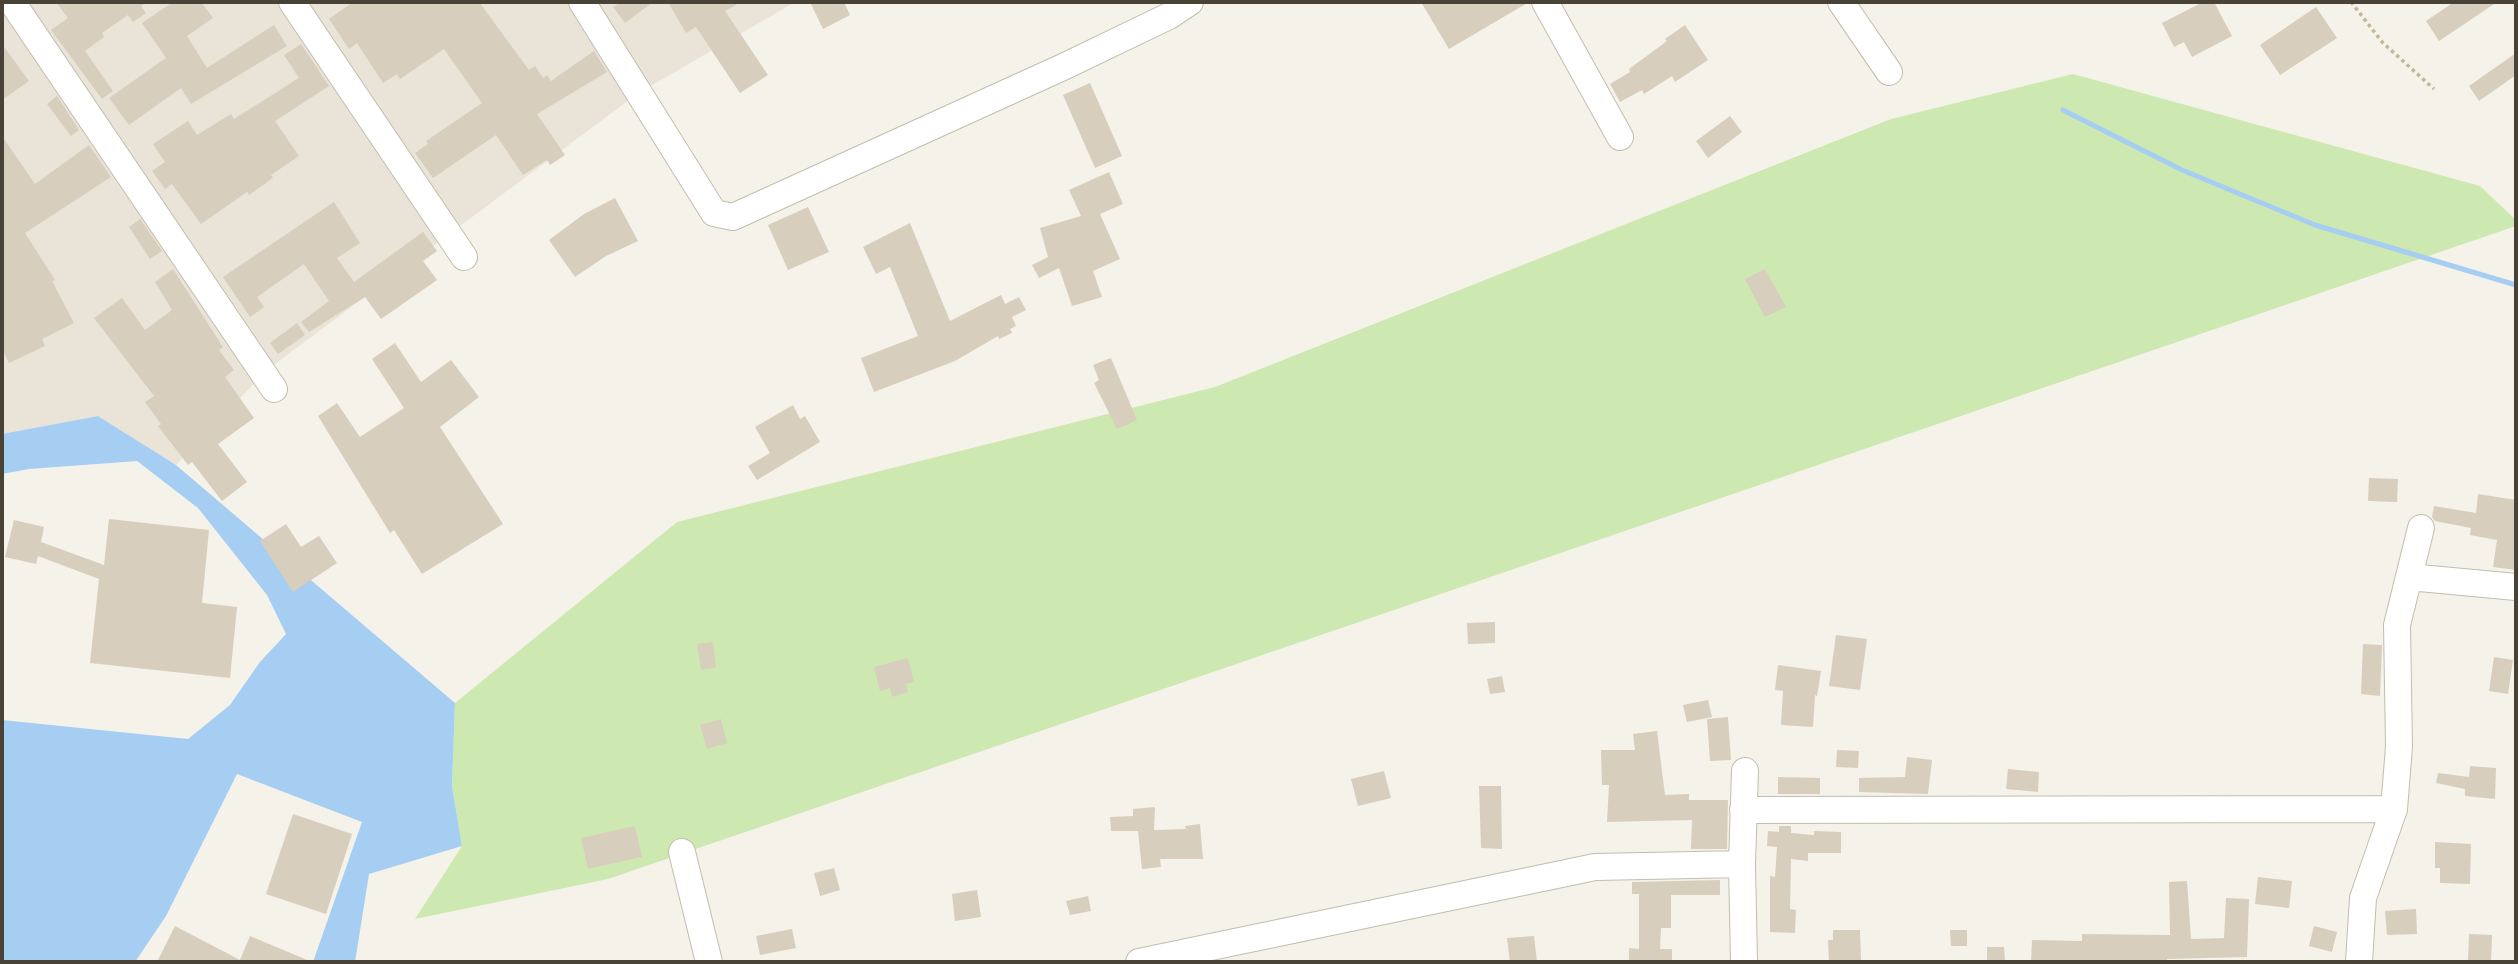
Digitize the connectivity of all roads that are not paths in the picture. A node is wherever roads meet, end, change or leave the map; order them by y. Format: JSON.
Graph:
{"nodes":[{"id":1,"x":12,"y":2,"type":"edge"},
{"id":2,"x":292,"y":2,"type":"edge"},
{"id":3,"x":1189,"y":2,"type":"edge"},
{"id":4,"x":1545,"y":2,"type":"edge"},
{"id":5,"x":1841,"y":2,"type":"edge"},
{"id":6,"x":589,"y":4,"type":"edge"},
{"id":7,"x":1889,"y":72,"type":"dead end"},
{"id":8,"x":1620,"y":137,"type":"dead end"},
{"id":9,"x":464,"y":257,"type":"dead end"},
{"id":10,"x":274,"y":389,"type":"dead end"},
{"id":11,"x":2421,"y":527,"type":"dead end"},
{"id":12,"x":2409,"y":577,"type":"junction"},
{"id":13,"x":2516,"y":587,"type":"edge"},
{"id":14,"x":1745,"y":771,"type":"dead end"},
{"id":15,"x":1743,"y":810,"type":"junction"},
{"id":16,"x":2395,"y":810,"type":"junction"},
{"id":17,"x":682,"y":852,"type":"dead end"},
{"id":18,"x":1742,"y":864,"type":"junction"},
{"id":19,"x":709,"y":962,"type":"edge"},
{"id":20,"x":1139,"y":962,"type":"edge"},
{"id":21,"x":1744,"y":962,"type":"edge"},
{"id":22,"x":2359,"y":962,"type":"edge"}],
"edges":[{"from":1,"to":10,"type":"street"},
{"from":2,"to":9,"type":"street"},
{"from":3,"to":6,"type":"street"},
{"from":4,"to":8,"type":"street"},
{"from":5,"to":7,"type":"street"},
{"from":11,"to":12,"type":"street"},
{"from":12,"to":13,"type":"street"},
{"from":12,"to":16,"type":"street"},
{"from":14,"to":15,"type":"street"},
{"from":15,"to":16,"type":"street"},
{"from":15,"to":18,"type":"street"},
{"from":16,"to":22,"type":"street"},
{"from":17,"to":19,"type":"street"},
{"from":18,"to":20,"type":"street"},
{"from":18,"to":21,"type":"street"}]}
